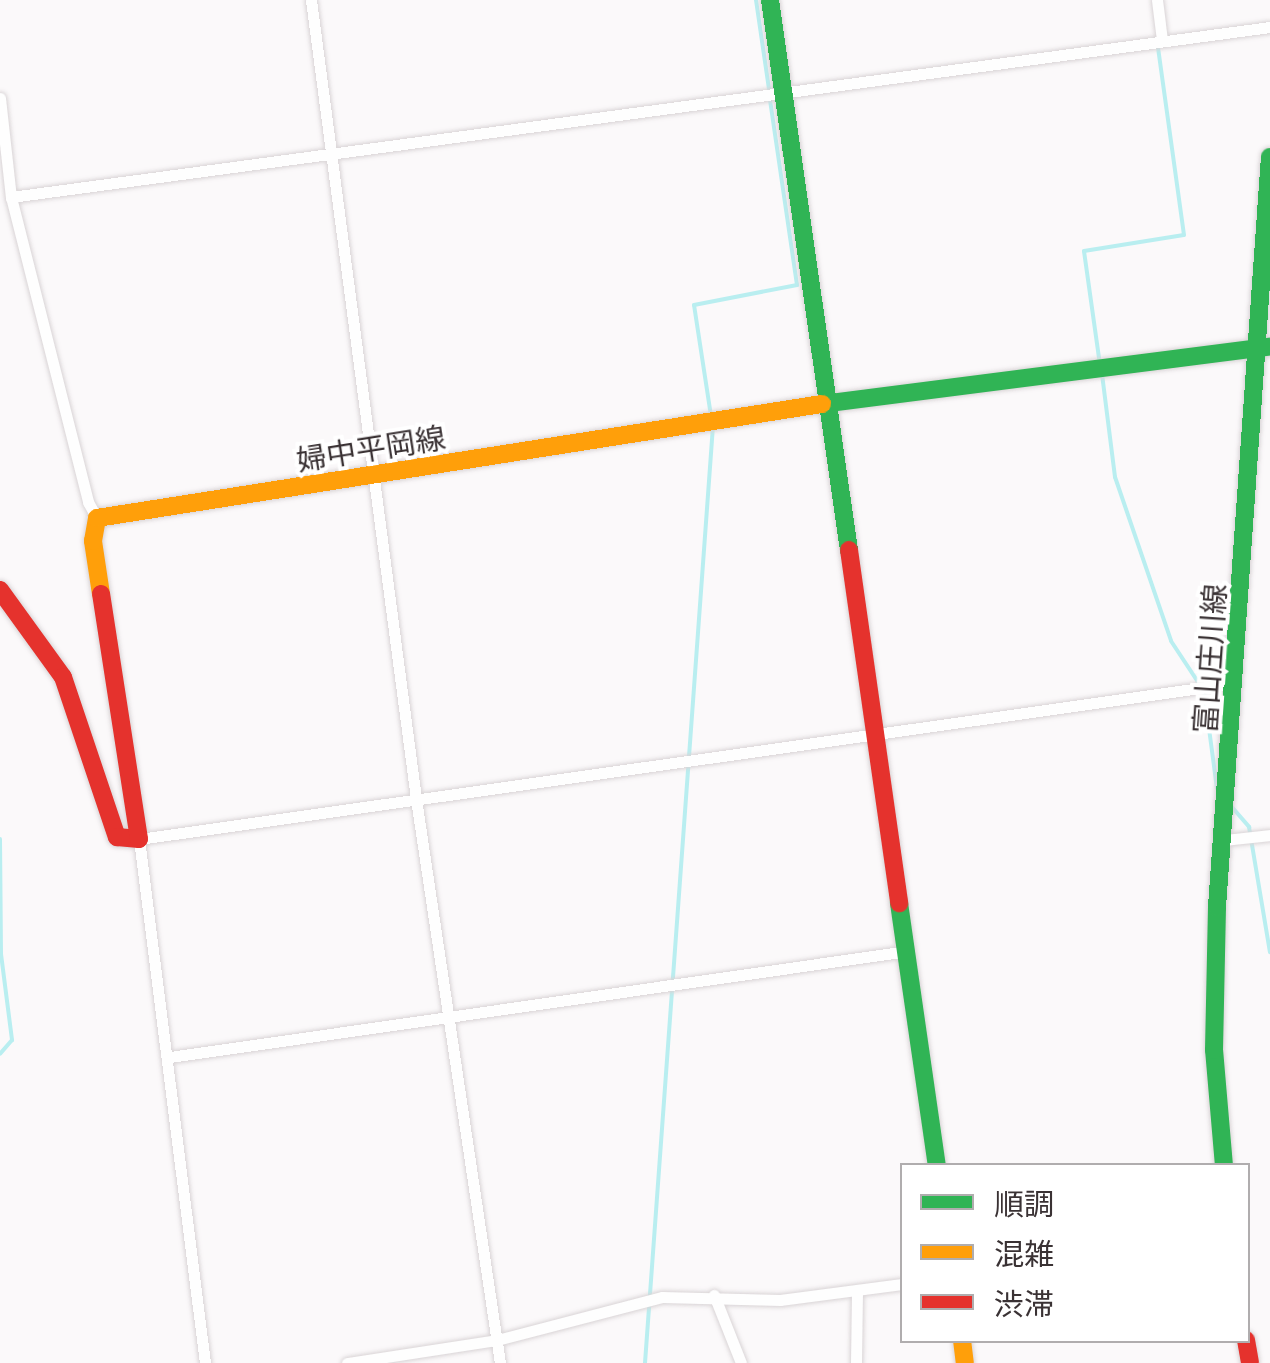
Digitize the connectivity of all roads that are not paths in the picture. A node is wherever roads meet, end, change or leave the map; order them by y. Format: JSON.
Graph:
{"nodes":[{"id":1,"x":311,"y":0,"type":"edge"},
{"id":2,"x":770,"y":0,"type":"edge"},
{"id":3,"x":1157,"y":0,"type":"edge"},
{"id":4,"x":1270,"y":27,"type":"edge"},
{"id":5,"x":1162,"y":40,"type":"junction"},
{"id":6,"x":783,"y":94,"type":"junction"},
{"id":7,"x":0,"y":98,"type":"edge"},
{"id":8,"x":330,"y":156,"type":"junction"},
{"id":9,"x":1270,"y":157,"type":"edge"},
{"id":10,"x":11,"y":197,"type":"junction"},
{"id":11,"x":1266,"y":347,"type":"edge"},
{"id":12,"x":828,"y":403,"type":"junction"},
{"id":13,"x":374,"y":478,"type":"junction"},
{"id":14,"x":97,"y":518,"type":"junction"},
{"id":15,"x":0,"y":590,"type":"edge"},
{"id":16,"x":1237,"y":682,"type":"junction"},
{"id":17,"x":879,"y":732,"type":"junction"},
{"id":18,"x":416,"y":798,"type":"junction"},
{"id":19,"x":1270,"y":835,"type":"edge"},
{"id":20,"x":139,"y":839,"type":"junction"},
{"id":21,"x":1224,"y":840,"type":"junction"},
{"id":22,"x":907,"y":951,"type":"junction"},
{"id":23,"x":451,"y":1019,"type":"junction"},
{"id":24,"x":170,"y":1056,"type":"junction"},
{"id":25,"x":938,"y":1163,"type":"edge"},
{"id":26,"x":1224,"y":1163,"type":"edge"},
{"id":27,"x":900,"y":1284,"type":"edge"},
{"id":28,"x":857,"y":1291,"type":"junction"},
{"id":29,"x":714,"y":1294,"type":"junction"},
{"id":30,"x":497,"y":1340,"type":"junction"},
{"id":31,"x":204,"y":1363,"type":"edge"},
{"id":32,"x":347,"y":1363,"type":"edge"},
{"id":33,"x":500,"y":1363,"type":"edge"},
{"id":34,"x":741,"y":1363,"type":"edge"},
{"id":35,"x":856,"y":1363,"type":"edge"}],
"edges":[{"from":1,"to":8,"type":"street"},
{"from":2,"to":6,"type":"main road"},
{"from":3,"to":5,"type":"street"},
{"from":4,"to":5,"type":"street"},
{"from":5,"to":6,"type":"street"},
{"from":6,"to":8,"type":"street"},
{"from":6,"to":12,"type":"main road"},
{"from":7,"to":10,"type":"street"},
{"from":8,"to":10,"type":"street"},
{"from":8,"to":13,"type":"street"},
{"from":9,"to":11,"type":"main road","name":"富山庄川線"},
{"from":10,"to":14,"type":"street"},
{"from":11,"to":12,"type":"main road","name":"婦中平岡線"},
{"from":11,"to":16,"type":"main road","name":"富山庄川線"},
{"from":12,"to":13,"type":"main road","name":"婦中平岡線"},
{"from":12,"to":17,"type":"main road"},
{"from":13,"to":14,"type":"main road","name":"婦中平岡線"},
{"from":13,"to":18,"type":"street"},
{"from":14,"to":20,"type":"main road"},
{"from":15,"to":20,"type":"main road"},
{"from":16,"to":17,"type":"street"},
{"from":16,"to":21,"type":"main road","name":"富山庄川線"},
{"from":17,"to":18,"type":"street"},
{"from":17,"to":22,"type":"main road"},
{"from":18,"to":20,"type":"street"},
{"from":18,"to":23,"type":"street"},
{"from":19,"to":21,"type":"street"},
{"from":20,"to":24,"type":"street"},
{"from":21,"to":26,"type":"main road","name":"富山庄川線"},
{"from":22,"to":23,"type":"street"},
{"from":22,"to":25,"type":"main road"},
{"from":23,"to":24,"type":"street"},
{"from":23,"to":30,"type":"street"},
{"from":24,"to":31,"type":"street"},
{"from":27,"to":28,"type":"street"},
{"from":28,"to":29,"type":"street"},
{"from":28,"to":35,"type":"street"},
{"from":29,"to":30,"type":"street"},
{"from":29,"to":34,"type":"street"},
{"from":30,"to":32,"type":"street"},
{"from":30,"to":33,"type":"street"}]}
